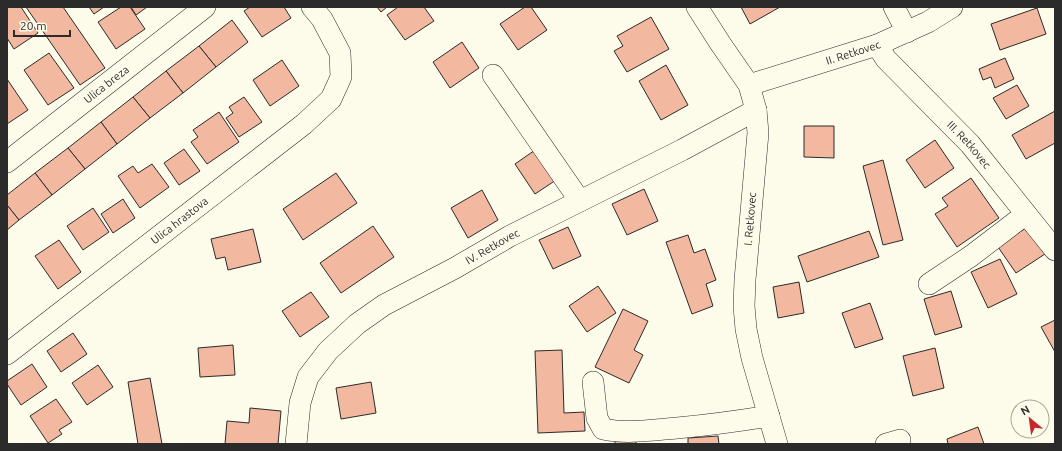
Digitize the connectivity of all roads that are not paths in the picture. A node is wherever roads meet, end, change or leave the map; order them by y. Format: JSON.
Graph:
{"nodes":[{"id":1,"x":205,"y":7,"type":"edge"},
{"id":2,"x":312,"y":7,"type":"edge"},
{"id":3,"x":697,"y":7,"type":"edge"},
{"id":4,"x":894,"y":7,"type":"edge"},
{"id":5,"x":952,"y":7,"type":"edge"},
{"id":6,"x":907,"y":32,"type":"junction"},
{"id":7,"x":877,"y":45,"type":"junction"},
{"id":8,"x":493,"y":75,"type":"dead end"},
{"id":9,"x":749,"y":85,"type":"junction"},
{"id":10,"x":756,"y":110,"type":"junction"},
{"id":11,"x":7,"y":162,"type":"edge"},
{"id":12,"x":580,"y":201,"type":"junction"},
{"id":13,"x":1026,"y":214,"type":"junction"},
{"id":14,"x":1055,"y":250,"type":"edge"},
{"id":15,"x":929,"y":284,"type":"dead end"},
{"id":16,"x":7,"y":354,"type":"edge"},
{"id":17,"x":593,"y":382,"type":"dead end"},
{"id":18,"x":769,"y":416,"type":"junction"},
{"id":19,"x":296,"y":444,"type":"edge"},
{"id":20,"x":777,"y":444,"type":"edge"}],
"edges":[{"from":1,"to":11,"type":"street","name":"Ulica breza"},
{"from":2,"to":16,"type":"street","name":"Ulica hrastova"},
{"from":3,"to":9,"type":"street","name":"I. Retkovec"},
{"from":4,"to":6,"type":"street"},
{"from":5,"to":6,"type":"street","name":"II. Retkovec"},
{"from":6,"to":7,"type":"street","name":"II. Retkovec"},
{"from":7,"to":9,"type":"street","name":"II. Retkovec"},
{"from":7,"to":13,"type":"street","name":"III. Retkovec"},
{"from":8,"to":12,"type":"street"},
{"from":9,"to":10,"type":"street","name":"I. Retkovec"},
{"from":10,"to":12,"type":"street","name":"IV. Retkovec"},
{"from":10,"to":18,"type":"street","name":"I. Retkovec"},
{"from":12,"to":19,"type":"street","name":"IV. Retkovec"},
{"from":13,"to":14,"type":"street","name":"III. Retkovec"},
{"from":13,"to":15,"type":"street"},
{"from":17,"to":18,"type":"street"},
{"from":18,"to":20,"type":"street","name":"I. Retkovec"}]}
